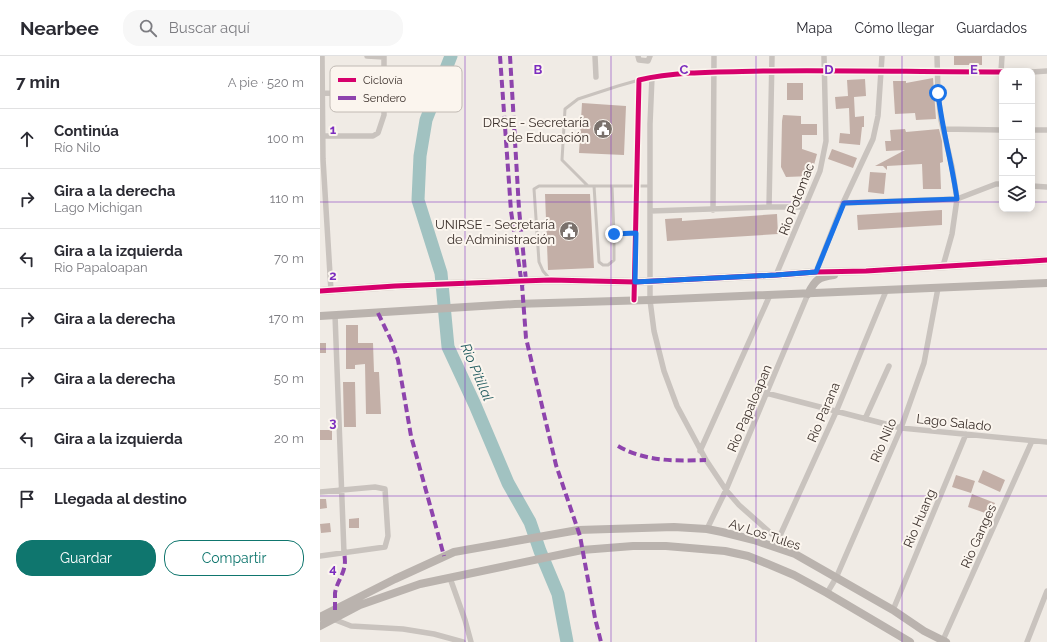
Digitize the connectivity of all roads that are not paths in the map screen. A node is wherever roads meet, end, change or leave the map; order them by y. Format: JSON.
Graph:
{"nodes":[{"id":1,"x":322,"y":56,"type":"edge"},
{"id":2,"x":367,"y":56,"type":"edge"},
{"id":3,"x":384,"y":56,"type":"edge"},
{"id":4,"x":595,"y":56,"type":"edge"},
{"id":5,"x":714,"y":56,"type":"edge"},
{"id":6,"x":772,"y":56,"type":"edge"},
{"id":7,"x":824,"y":56,"type":"edge"},
{"id":8,"x":882,"y":56,"type":"edge"},
{"id":9,"x":937,"y":56,"type":"edge"},
{"id":10,"x":1002,"y":56,"type":"edge"},
{"id":11,"x":638,"y":57,"type":"edge"},
{"id":12,"x":650,"y":57,"type":"edge"},
{"id":13,"x":1002,"y":68,"type":"edge"},
{"id":14,"x":772,"y":71,"type":"junction"},
{"id":15,"x":824,"y":71,"type":"junction"},
{"id":16,"x":882,"y":71,"type":"junction"},
{"id":17,"x":714,"y":72,"type":"junction"},
{"id":18,"x":937,"y":72,"type":"junction"},
{"id":19,"x":999,"y":72,"type":"edge"},
{"id":20,"x":1035,"y":72,"type":"edge"},
{"id":21,"x":1047,"y":72,"type":"edge"},
{"id":22,"x":596,"y":77,"type":"dead end"},
{"id":23,"x":652,"y":77,"type":"junction"},
{"id":24,"x":639,"y":80,"type":"junction"},
{"id":25,"x":321,"y":94,"type":"edge"},
{"id":26,"x":384,"y":112,"type":"edge"},
{"id":27,"x":638,"y":123,"type":"junction"},
{"id":28,"x":650,"y":124,"type":"junction"},
{"id":29,"x":321,"y":126,"type":"edge"},
{"id":30,"x":943,"y":130,"type":"junction"},
{"id":31,"x":999,"y":130,"type":"edge"},
{"id":32,"x":1035,"y":130,"type":"edge"},
{"id":33,"x":1047,"y":130,"type":"edge"},
{"id":34,"x":323,"y":136,"type":"junction"},
{"id":35,"x":322,"y":159,"type":"edge"},
{"id":36,"x":999,"y":184,"type":"edge"},
{"id":37,"x":588,"y":186,"type":"junction"},
{"id":38,"x":594,"y":186,"type":"junction"},
{"id":39,"x":612,"y":186,"type":"junction"},
{"id":40,"x":636,"y":186,"type":"junction"},
{"id":41,"x":649,"y":186,"type":"junction"},
{"id":42,"x":1035,"y":186,"type":"edge"},
{"id":43,"x":1047,"y":187,"type":"edge"},
{"id":44,"x":323,"y":195,"type":"edge"},
{"id":45,"x":957,"y":199,"type":"junction"},
{"id":46,"x":844,"y":203,"type":"junction"},
{"id":47,"x":769,"y":207,"type":"junction"},
{"id":48,"x":805,"y":207,"type":"junction"},
{"id":49,"x":713,"y":210,"type":"junction"},
{"id":50,"x":650,"y":211,"type":"junction"},
{"id":51,"x":636,"y":233,"type":"junction"},
{"id":52,"x":614,"y":234,"type":"junction"},
{"id":53,"x":1047,"y":260,"type":"edge"},
{"id":54,"x":943,"y":266,"type":"junction"},
{"id":55,"x":866,"y":271,"type":"junction"},
{"id":56,"x":816,"y":272,"type":"junction"},
{"id":57,"x":776,"y":275,"type":"junction"},
{"id":58,"x":551,"y":280,"type":"junction"},
{"id":59,"x":635,"y":282,"type":"junction"},
{"id":60,"x":651,"y":282,"type":"junction"},
{"id":61,"x":1047,"y":283,"type":"edge"},
{"id":62,"x":938,"y":288,"type":"junction"},
{"id":63,"x":331,"y":290,"type":"junction"},
{"id":64,"x":320,"y":291,"type":"edge"},
{"id":65,"x":886,"y":291,"type":"junction"},
{"id":66,"x":808,"y":294,"type":"junction"},
{"id":67,"x":770,"y":295,"type":"junction"},
{"id":68,"x":634,"y":300,"type":"junction"},
{"id":69,"x":650,"y":300,"type":"junction"},
{"id":70,"x":335,"y":315,"type":"junction"},
{"id":71,"x":320,"y":316,"type":"edge"},
{"id":72,"x":889,"y":366,"type":"dead end"},
{"id":73,"x":766,"y":393,"type":"junction"},
{"id":74,"x":836,"y":412,"type":"junction"},
{"id":75,"x":865,"y":419,"type":"junction"},
{"id":76,"x":900,"y":428,"type":"junction"},
{"id":77,"x":966,"y":434,"type":"junction"},
{"id":78,"x":1032,"y":441,"type":"junction"},
{"id":79,"x":1047,"y":442,"type":"edge"},
{"id":80,"x":700,"y":451,"type":"junction"},
{"id":81,"x":340,"y":490,"type":"junction"},
{"id":82,"x":726,"y":490,"type":"junction"},
{"id":83,"x":320,"y":492,"type":"edge"},
{"id":84,"x":708,"y":529,"type":"junction"},
{"id":85,"x":778,"y":540,"type":"junction"},
{"id":86,"x":344,"y":553,"type":"junction"},
{"id":87,"x":795,"y":554,"type":"junction"},
{"id":88,"x":320,"y":556,"type":"edge"},
{"id":89,"x":450,"y":578,"type":"junction"},
{"id":90,"x":836,"y":578,"type":"junction"},
{"id":91,"x":1047,"y":591,"type":"edge"},
{"id":92,"x":827,"y":593,"type":"junction"},
{"id":93,"x":893,"y":610,"type":"junction"},
{"id":94,"x":320,"y":617,"type":"edge"},
{"id":95,"x":332,"y":619,"type":"junction"},
{"id":96,"x":320,"y":626,"type":"edge"},
{"id":97,"x":945,"y":641,"type":"edge"},
{"id":98,"x":463,"y":642,"type":"edge"},
{"id":99,"x":471,"y":642,"type":"edge"},
{"id":100,"x":910,"y":642,"type":"edge"},
{"id":101,"x":1027,"y":642,"type":"edge"}],
"edges":[{"from":1,"to":25,"type":"street"},
{"from":2,"to":3,"type":"street"},
{"from":4,"to":22,"type":"street"},
{"from":5,"to":17,"type":"street"},
{"from":6,"to":14,"type":"street"},
{"from":7,"to":15,"type":"street","name":"Rio Potomac"},
{"from":8,"to":16,"type":"street"},
{"from":9,"to":18,"type":"street"},
{"from":10,"to":13,"type":"street"},
{"from":11,"to":12,"type":"street"},
{"from":14,"to":15,"type":"street"},
{"from":14,"to":17,"type":"street"},
{"from":14,"to":47,"type":"street"},
{"from":15,"to":16,"type":"street"},
{"from":15,"to":48,"type":"street","name":"Rio Potomac"},
{"from":16,"to":18,"type":"street"},
{"from":16,"to":46,"type":"street"},
{"from":17,"to":23,"type":"street"},
{"from":17,"to":49,"type":"street"},
{"from":18,"to":19,"type":"street"},
{"from":18,"to":30,"type":"street"},
{"from":20,"to":21,"type":"street"},
{"from":23,"to":24,"type":"street"},
{"from":23,"to":28,"type":"street"},
{"from":24,"to":27,"type":"street"},
{"from":24,"to":37,"type":"lane"},
{"from":25,"to":29,"type":"street"},
{"from":26,"to":34,"type":"street"},
{"from":27,"to":28,"type":"street"},
{"from":27,"to":40,"type":"street"},
{"from":28,"to":41,"type":"street"},
{"from":29,"to":34,"type":"street"},
{"from":30,"to":31,"type":"street"},
{"from":30,"to":45,"type":"street"},
{"from":32,"to":33,"type":"street"},
{"from":34,"to":35,"type":"street"},
{"from":35,"to":44,"type":"street"},
{"from":36,"to":45,"type":"street"},
{"from":37,"to":38,"type":"lane"},
{"from":37,"to":58,"type":"lane"},
{"from":38,"to":39,"type":"lane"},
{"from":38,"to":52,"type":"lane"},
{"from":39,"to":40,"type":"lane"},
{"from":39,"to":52,"type":"lane"},
{"from":40,"to":41,"type":"lane"},
{"from":40,"to":51,"type":"street"},
{"from":41,"to":50,"type":"street"},
{"from":42,"to":43,"type":"street"},
{"from":44,"to":63,"type":"street"},
{"from":45,"to":46,"type":"street"},
{"from":45,"to":54,"type":"street"},
{"from":46,"to":56,"type":"street"},
{"from":47,"to":48,"type":"street"},
{"from":47,"to":49,"type":"street"},
{"from":48,"to":57,"type":"street","name":"Rio Potomac"},
{"from":49,"to":50,"type":"street"},
{"from":50,"to":60,"type":"street"},
{"from":51,"to":52,"type":"lane"},
{"from":51,"to":59,"type":"street"},
{"from":53,"to":54,"type":"street"},
{"from":54,"to":55,"type":"street"},
{"from":55,"to":56,"type":"street"},
{"from":55,"to":66,"type":"street"},
{"from":56,"to":57,"type":"street"},
{"from":57,"to":60,"type":"street"},
{"from":58,"to":59,"type":"street"},
{"from":58,"to":63,"type":"street"},
{"from":59,"to":60,"type":"street"},
{"from":59,"to":68,"type":"street"},
{"from":60,"to":69,"type":"street"},
{"from":61,"to":62,"type":"street"},
{"from":62,"to":65,"type":"street"},
{"from":62,"to":76,"type":"street","name":"Rio Nilo"},
{"from":63,"to":64,"type":"street"},
{"from":65,"to":66,"type":"street"},
{"from":65,"to":74,"type":"street","name":"Rio Parana"},
{"from":66,"to":67,"type":"street"},
{"from":66,"to":73,"type":"street","name":"Rio Papaloapan"},
{"from":67,"to":69,"type":"street"},
{"from":67,"to":80,"type":"street"},
{"from":68,"to":69,"type":"street"},
{"from":68,"to":70,"type":"street"},
{"from":69,"to":80,"type":"street"},
{"from":70,"to":71,"type":"street"},
{"from":70,"to":81,"type":"street"},
{"from":72,"to":75,"type":"street"},
{"from":73,"to":74,"type":"street","name":"Lago Salado"},
{"from":73,"to":82,"type":"street","name":"Rio Papaloapan"},
{"from":74,"to":75,"type":"street","name":"Lago Salado"},
{"from":74,"to":85,"type":"street","name":"Rio Parana"},
{"from":75,"to":76,"type":"street","name":"Lago Salado"},
{"from":76,"to":77,"type":"street","name":"Lago Salado"},
{"from":76,"to":90,"type":"street","name":"Rio Nilo"},
{"from":77,"to":78,"type":"street","name":"Lago Salado"},
{"from":77,"to":93,"type":"street","name":"Rio Huang"},
{"from":78,"to":79,"type":"street","name":"Lago Salado"},
{"from":78,"to":97,"type":"street","name":"Rio Ganges"},
{"from":80,"to":82,"type":"street"},
{"from":81,"to":83,"type":"street"},
{"from":81,"to":86,"type":"street"},
{"from":81,"to":86,"type":"street"},
{"from":82,"to":84,"type":"street","name":"Rio Papaloapan"},
{"from":82,"to":85,"type":"street"},
{"from":84,"to":87,"type":"street","name":"Av Los Tules"},
{"from":84,"to":94,"type":"street","name":"Av Los Tules"},
{"from":85,"to":87,"type":"street"},
{"from":86,"to":88,"type":"street"},
{"from":87,"to":90,"type":"street","name":"Av Los Tules"},
{"from":89,"to":92,"type":"street","name":"Av Los Tules"},
{"from":89,"to":95,"type":"street","name":"Av Los Tules"},
{"from":89,"to":99,"type":"street"},
{"from":90,"to":92,"type":"street","name":"Rio Nilo"},
{"from":90,"to":93,"type":"street","name":"Av Los Tules"},
{"from":91,"to":101,"type":"street"},
{"from":92,"to":100,"type":"street","name":"Av Los Tules"},
{"from":93,"to":97,"type":"street","name":"Av Los Tules"},
{"from":95,"to":96,"type":"street","name":"Av Los Tules"},
{"from":95,"to":98,"type":"street"}]}
